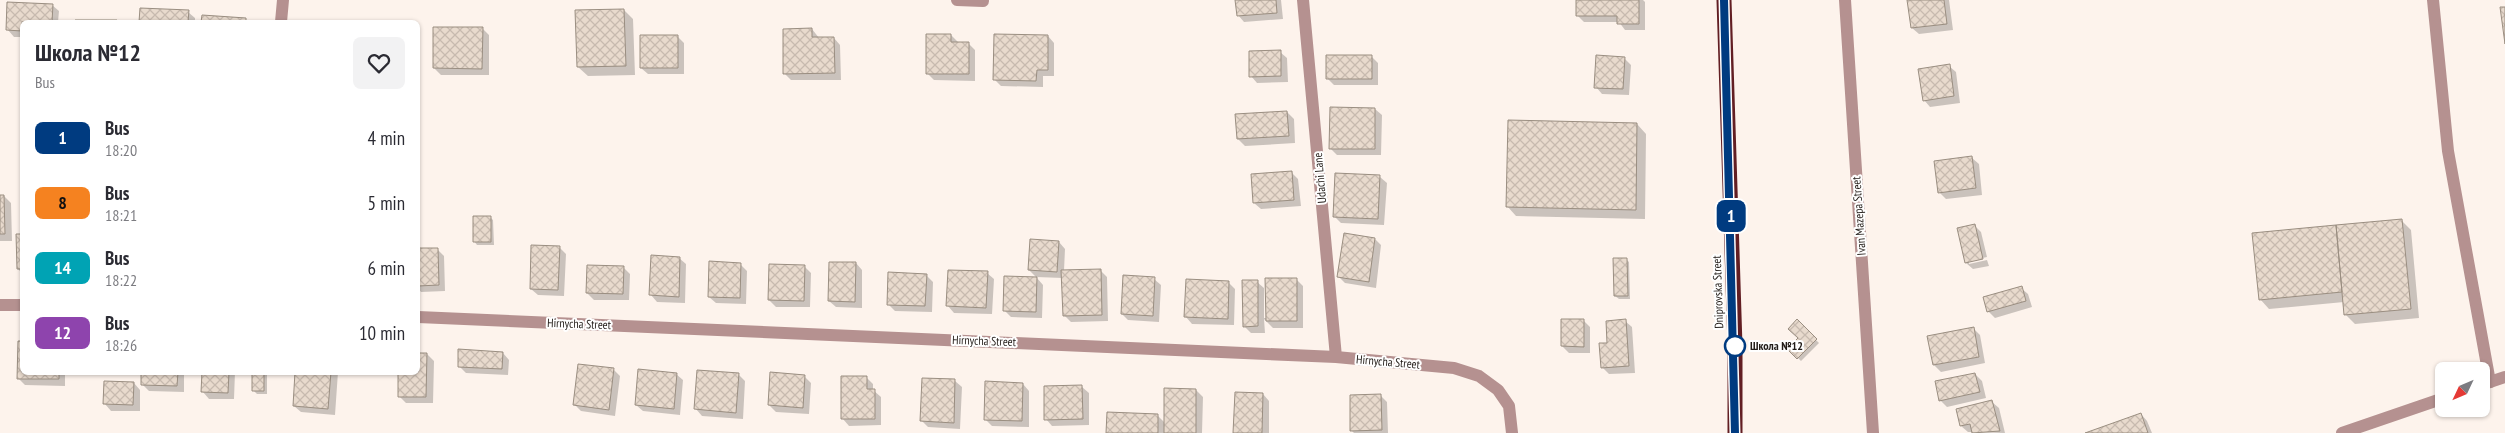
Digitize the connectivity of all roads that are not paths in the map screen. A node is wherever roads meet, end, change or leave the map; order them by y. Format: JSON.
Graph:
{"nodes":[{"id":1,"x":283,"y":0,"type":"edge"},
{"id":2,"x":957,"y":0,"type":"edge"},
{"id":3,"x":1302,"y":0,"type":"edge"},
{"id":4,"x":1724,"y":0,"type":"edge"},
{"id":5,"x":1846,"y":0,"type":"edge"},
{"id":6,"x":2433,"y":0,"type":"edge"},
{"id":7,"x":983,"y":1,"type":"dead end"},
{"id":8,"x":281,"y":20,"type":"edge"},
{"id":9,"x":0,"y":305,"type":"edge"},
{"id":10,"x":20,"y":305,"type":"edge"},
{"id":11,"x":420,"y":317,"type":"edge"},
{"id":12,"x":1336,"y":356,"type":"junction"},
{"id":13,"x":2482,"y":362,"type":"edge"},
{"id":14,"x":2505,"y":377,"type":"edge"},
{"id":15,"x":2490,"y":383,"type":"edge"},
{"id":16,"x":2435,"y":401,"type":"edge"},
{"id":17,"x":1512,"y":433,"type":"edge"},
{"id":18,"x":1735,"y":433,"type":"edge"},
{"id":19,"x":1873,"y":433,"type":"edge"},
{"id":20,"x":2342,"y":433,"type":"edge"}],
"edges":[{"from":1,"to":8,"type":"street"},
{"from":2,"to":7,"type":"street"},
{"from":3,"to":12,"type":"street","name":"Udachi Lane"},
{"from":4,"to":18,"type":"highway","name":"Dniprovska Street"},
{"from":5,"to":19,"type":"street","name":"Ivan Mazepa Street"},
{"from":6,"to":13,"type":"street"},
{"from":9,"to":10,"type":"street"},
{"from":11,"to":12,"type":"street","name":"Hirnycha Street"},
{"from":12,"to":17,"type":"street","name":"Hirnycha Street"},
{"from":14,"to":15,"type":"street"},
{"from":16,"to":20,"type":"street"}]}
